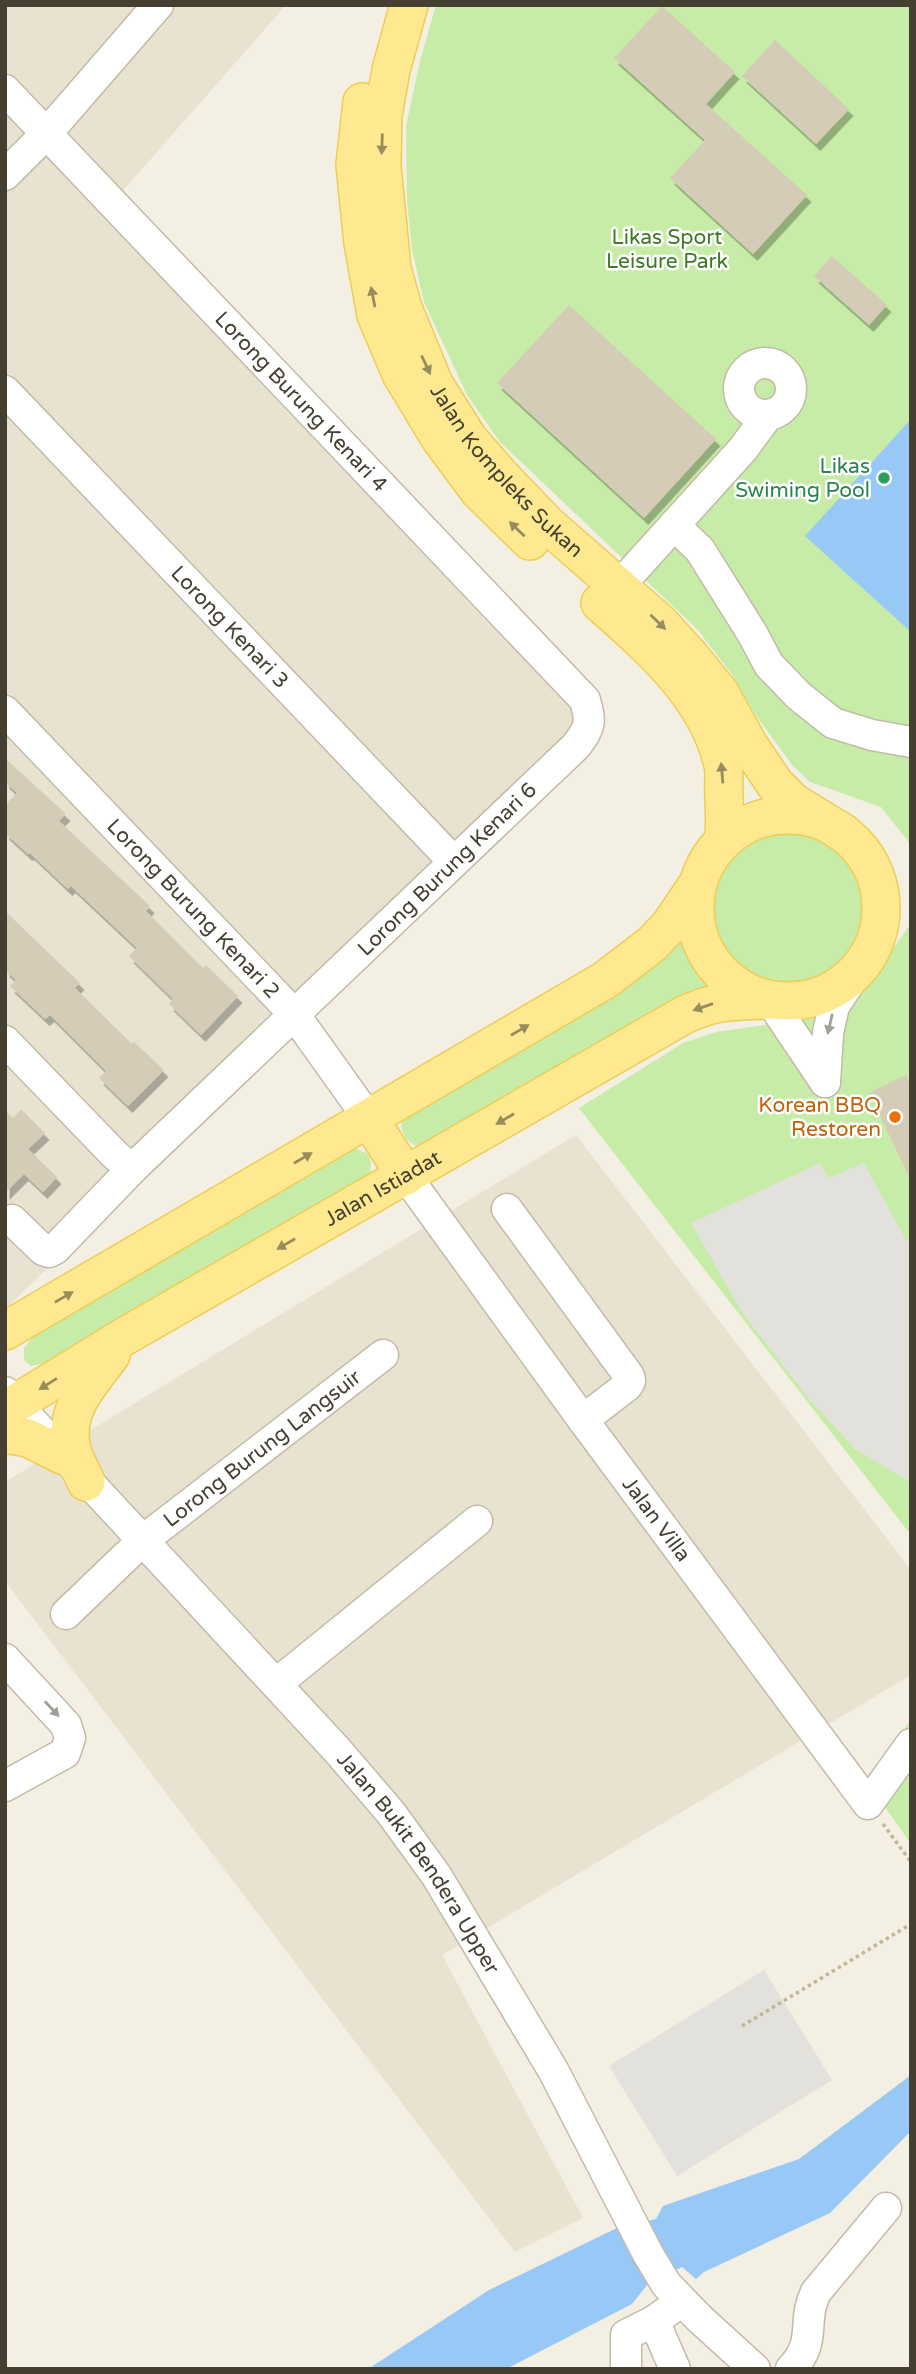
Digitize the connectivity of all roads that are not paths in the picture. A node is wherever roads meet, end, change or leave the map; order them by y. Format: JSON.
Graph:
{"nodes":[{"id":1,"x":158,"y":5,"type":"edge"},
{"id":2,"x":384,"y":5,"type":"edge"},
{"id":3,"x":409,"y":5,"type":"edge"},
{"id":4,"x":5,"y":90,"type":"edge"},
{"id":5,"x":47,"y":133,"type":"junction"},
{"id":6,"x":5,"y":175,"type":"edge"},
{"id":7,"x":5,"y":391,"type":"edge"},
{"id":8,"x":768,"y":415,"type":"dead end"},
{"id":9,"x":674,"y":526,"type":"junction"},
{"id":10,"x":619,"y":586,"type":"junction"},
{"id":11,"x":5,"y":710,"type":"edge"},
{"id":12,"x":590,"y":718,"type":"joint"},
{"id":13,"x":911,"y":742,"type":"edge"},
{"id":14,"x":845,"y":834,"type":"junction"},
{"id":15,"x":723,"y":841,"type":"junction"},
{"id":16,"x":453,"y":862,"type":"junction"},
{"id":17,"x":697,"y":885,"type":"junction"},
{"id":18,"x":856,"y":973,"type":"junction"},
{"id":19,"x":770,"y":1000,"type":"junction"},
{"id":20,"x":294,"y":1014,"type":"junction"},
{"id":21,"x":5,"y":1041,"type":"edge"},
{"id":22,"x":369,"y":1119,"type":"junction"},
{"id":23,"x":132,"y":1169,"type":"junction"},
{"id":24,"x":405,"y":1176,"type":"junction"},
{"id":25,"x":507,"y":1209,"type":"dead end"},
{"id":26,"x":12,"y":1220,"type":"dead end"},
{"id":27,"x":5,"y":1331,"type":"edge"},
{"id":28,"x":127,"y":1335,"type":"junction"},
{"id":29,"x":383,"y":1355,"type":"dead end"},
{"id":30,"x":8,"y":1410,"type":"edge"},
{"id":31,"x":583,"y":1420,"type":"junction"},
{"id":32,"x":62,"y":1455,"type":"joint"},
{"id":33,"x":86,"y":1482,"type":"junction"},
{"id":34,"x":477,"y":1521,"type":"dead end"},
{"id":35,"x":142,"y":1541,"type":"junction"},
{"id":36,"x":66,"y":1614,"type":"dead end"},
{"id":37,"x":5,"y":1659,"type":"edge"},
{"id":38,"x":276,"y":1684,"type":"junction"},
{"id":39,"x":911,"y":1744,"type":"edge"},
{"id":40,"x":5,"y":1786,"type":"edge"},
{"id":41,"x":886,"y":2207,"type":"dead end"},
{"id":42,"x":674,"y":2292,"type":"junction"},
{"id":43,"x":654,"y":2320,"type":"junction"},
{"id":44,"x":626,"y":2369,"type":"edge"},
{"id":45,"x":675,"y":2369,"type":"edge"},
{"id":46,"x":755,"y":2369,"type":"edge"},
{"id":47,"x":791,"y":2369,"type":"edge"}],
"edges":[{"from":1,"to":5,"type":"street"},
{"from":15,"to":2,"type":"main road","name":"Jalan Kompleks Sukan","one_way":true},
{"from":3,"to":10,"type":"main road","name":"Jalan Kompleks Sukan","one_way":true},
{"from":4,"to":5,"type":"street","name":"Lorong Burung Kenari 4"},
{"from":5,"to":6,"type":"street"},
{"from":5,"to":12,"type":"street","name":"Lorong Burung Kenari 4"},
{"from":7,"to":16,"type":"street","name":"Lorong Kenari 3"},
{"from":8,"to":9,"type":"street"},
{"from":9,"to":10,"type":"street"},
{"from":9,"to":13,"type":"street"},
{"from":10,"to":14,"type":"main road","name":"Jalan Kompleks Sukan","one_way":true},
{"from":11,"to":20,"type":"street","name":"Lorong Burung Kenari 2"},
{"from":12,"to":16,"type":"street","name":"Lorong Burung Kenari 6"},
{"from":14,"to":15,"type":"main road"},
{"from":14,"to":18,"type":"main road"},
{"from":15,"to":17,"type":"main road"},
{"from":16,"to":20,"type":"street","name":"Lorong Burung Kenari 6"},
{"from":17,"to":19,"type":"main road"},
{"from":22,"to":17,"type":"main road","one_way":true},
{"from":18,"to":19,"type":"main road"},
{"from":18,"to":19,"type":"street","one_way":true},
{"from":19,"to":24,"type":"main road","name":"Jalan Istiadat","one_way":true},
{"from":20,"to":22,"type":"street","name":"Lorong Burung Kenari 2"},
{"from":20,"to":23,"type":"street","name":"Lorong Burung Kenari 6"},
{"from":21,"to":23,"type":"street"},
{"from":22,"to":24,"type":"main road"},
{"from":27,"to":22,"type":"main road","one_way":true},
{"from":23,"to":26,"type":"street","name":"Lorong Burung Kenari 6"},
{"from":24,"to":28,"type":"main road","name":"Jalan Istiadat","one_way":true},
{"from":24,"to":31,"type":"street","name":"Jalan Villa"},
{"from":25,"to":31,"type":"street"},
{"from":28,"to":30,"type":"main road","name":"Jalan Istiadat","one_way":true},
{"from":28,"to":33,"type":"main road"},
{"from":29,"to":35,"type":"street","name":"Lorong Burung Langsuir"},
{"from":30,"to":32,"type":"main road"},
{"from":31,"to":39,"type":"street","name":"Jalan Villa"},
{"from":32,"to":33,"type":"street","name":"Jalan Bukit Bendera Upper"},
{"from":33,"to":35,"type":"street","name":"Jalan Bukit Bendera Upper"},
{"from":34,"to":38,"type":"street"},
{"from":35,"to":36,"type":"street","name":"Lorong Burung Langsuir"},
{"from":35,"to":38,"type":"street","name":"Jalan Bukit Bendera Upper"},
{"from":37,"to":40,"type":"street","one_way":true},
{"from":38,"to":42,"type":"street","name":"Jalan Bukit Bendera Upper"},
{"from":41,"to":47,"type":"street"},
{"from":42,"to":43,"type":"street"},
{"from":42,"to":46,"type":"street","name":"Jalan Bukit Bendera Upper"},
{"from":43,"to":44,"type":"street"},
{"from":43,"to":45,"type":"street"}]}
